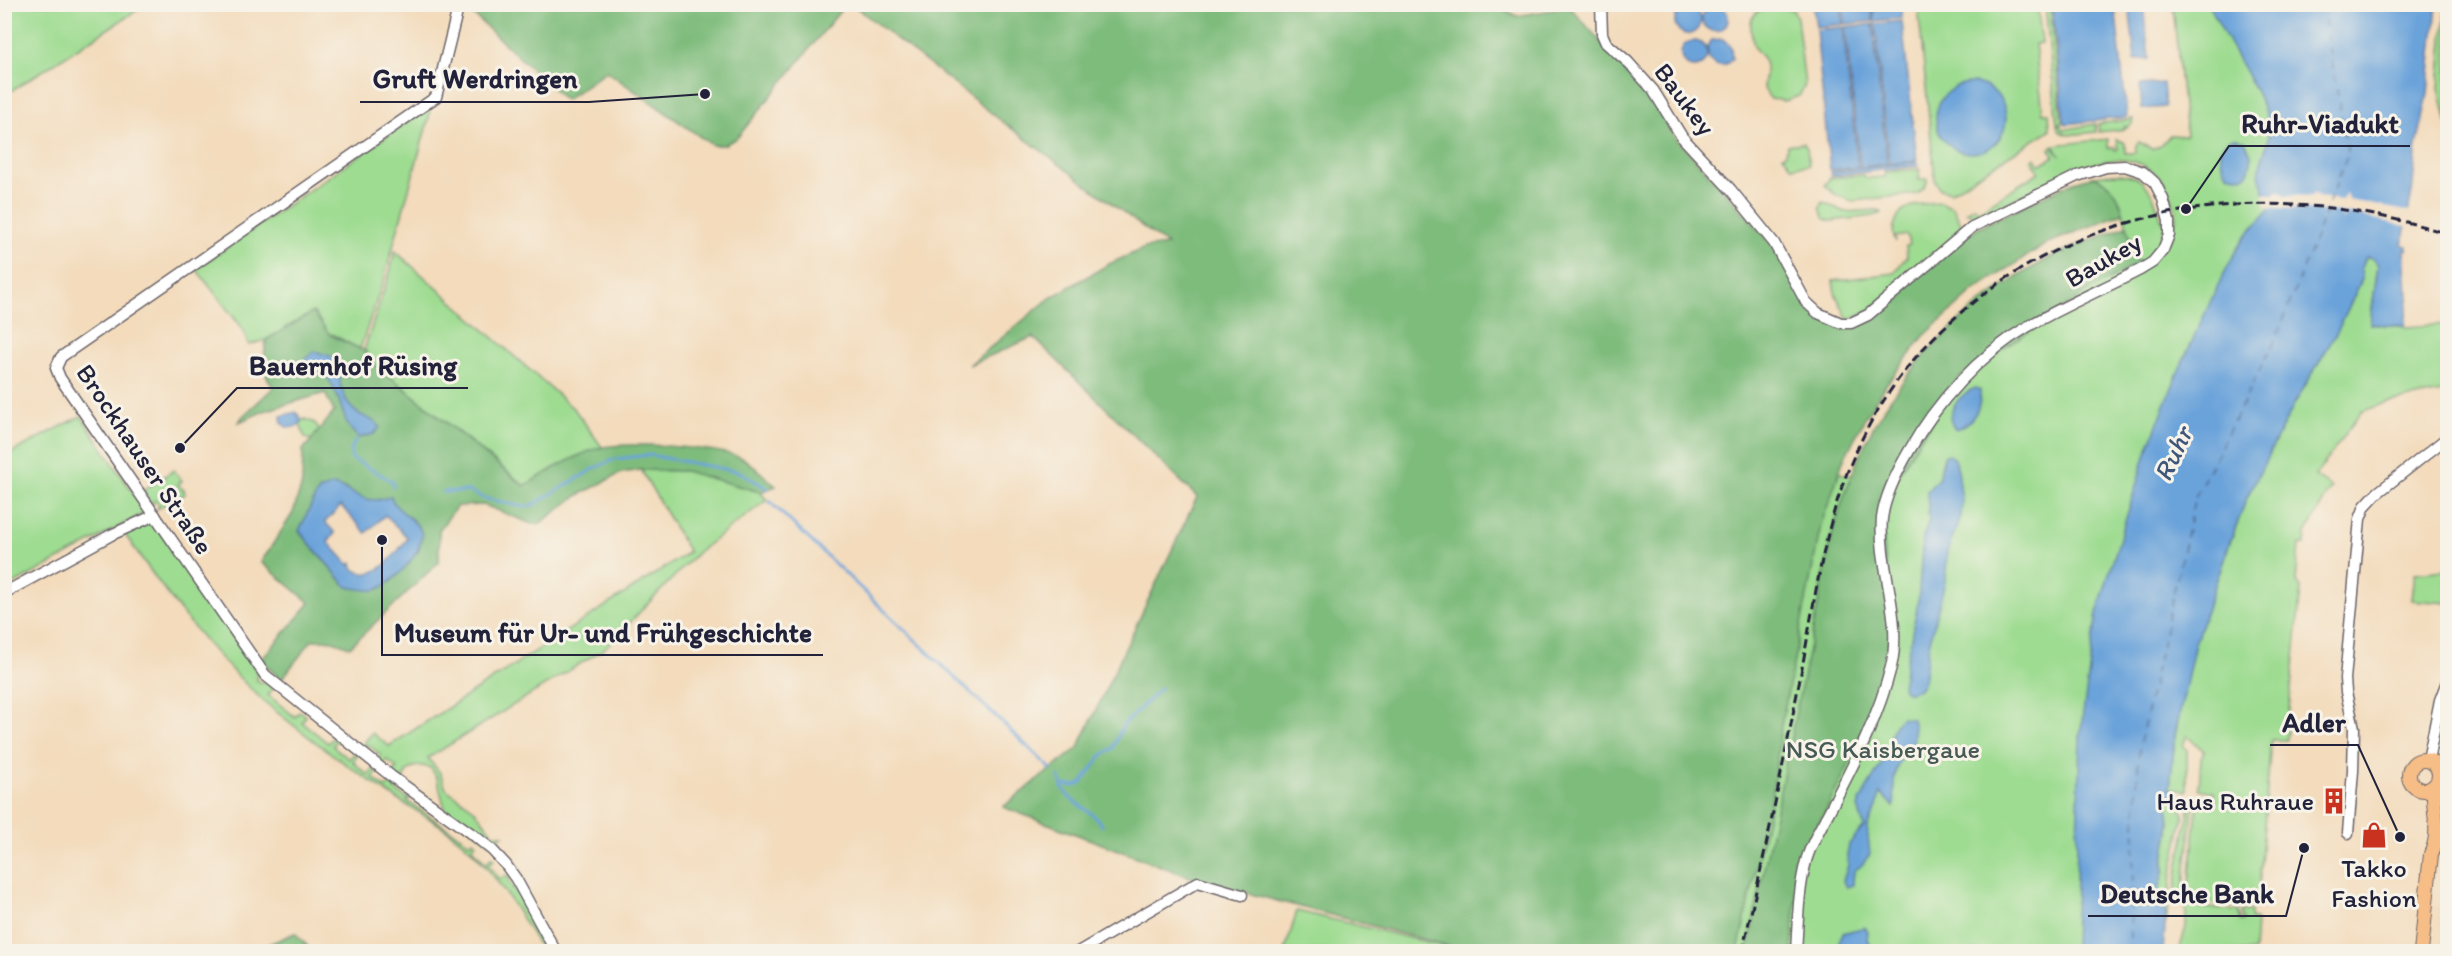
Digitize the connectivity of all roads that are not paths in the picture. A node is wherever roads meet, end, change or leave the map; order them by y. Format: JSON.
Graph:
{"nodes":[{"id":1,"x":459,"y":4,"type":"edge"},
{"id":2,"x":1601,"y":4,"type":"edge"},
{"id":3,"x":2448,"y":437,"type":"edge"},
{"id":4,"x":155,"y":515,"type":"junction"},
{"id":5,"x":4,"y":593,"type":"edge"},
{"id":6,"x":2448,"y":679,"type":"edge"},
{"id":7,"x":2428,"y":760,"type":"junction"},
{"id":8,"x":2443,"y":772,"type":"edge"},
{"id":9,"x":2434,"y":786,"type":"junction"},
{"id":10,"x":2418,"y":789,"type":"junction"},
{"id":11,"x":2348,"y":832,"type":"dead end"},
{"id":12,"x":2431,"y":854,"type":"junction"},
{"id":13,"x":1242,"y":895,"type":"dead end"},
{"id":14,"x":556,"y":951,"type":"edge"},
{"id":15,"x":1078,"y":951,"type":"edge"},
{"id":16,"x":1796,"y":951,"type":"edge"},
{"id":17,"x":2421,"y":951,"type":"edge"}],
"edges":[{"from":1,"to":4,"type":"street","name":"Brockhauser Straße"},
{"from":2,"to":16,"type":"street","name":"Baukey"},
{"from":3,"to":11,"type":"street"},
{"from":4,"to":5,"type":"street"},
{"from":4,"to":14,"type":"street","name":"Brockhauser Straße"},
{"from":6,"to":7,"type":"street"},
{"from":7,"to":8,"type":"main road"},
{"from":7,"to":10,"type":"main road"},
{"from":8,"to":9,"type":"main road"},
{"from":9,"to":10,"type":"main road"},
{"from":9,"to":12,"type":"main road"},
{"from":10,"to":12,"type":"main road"},
{"from":12,"to":17,"type":"main road"},
{"from":13,"to":15,"type":"street"}]}
